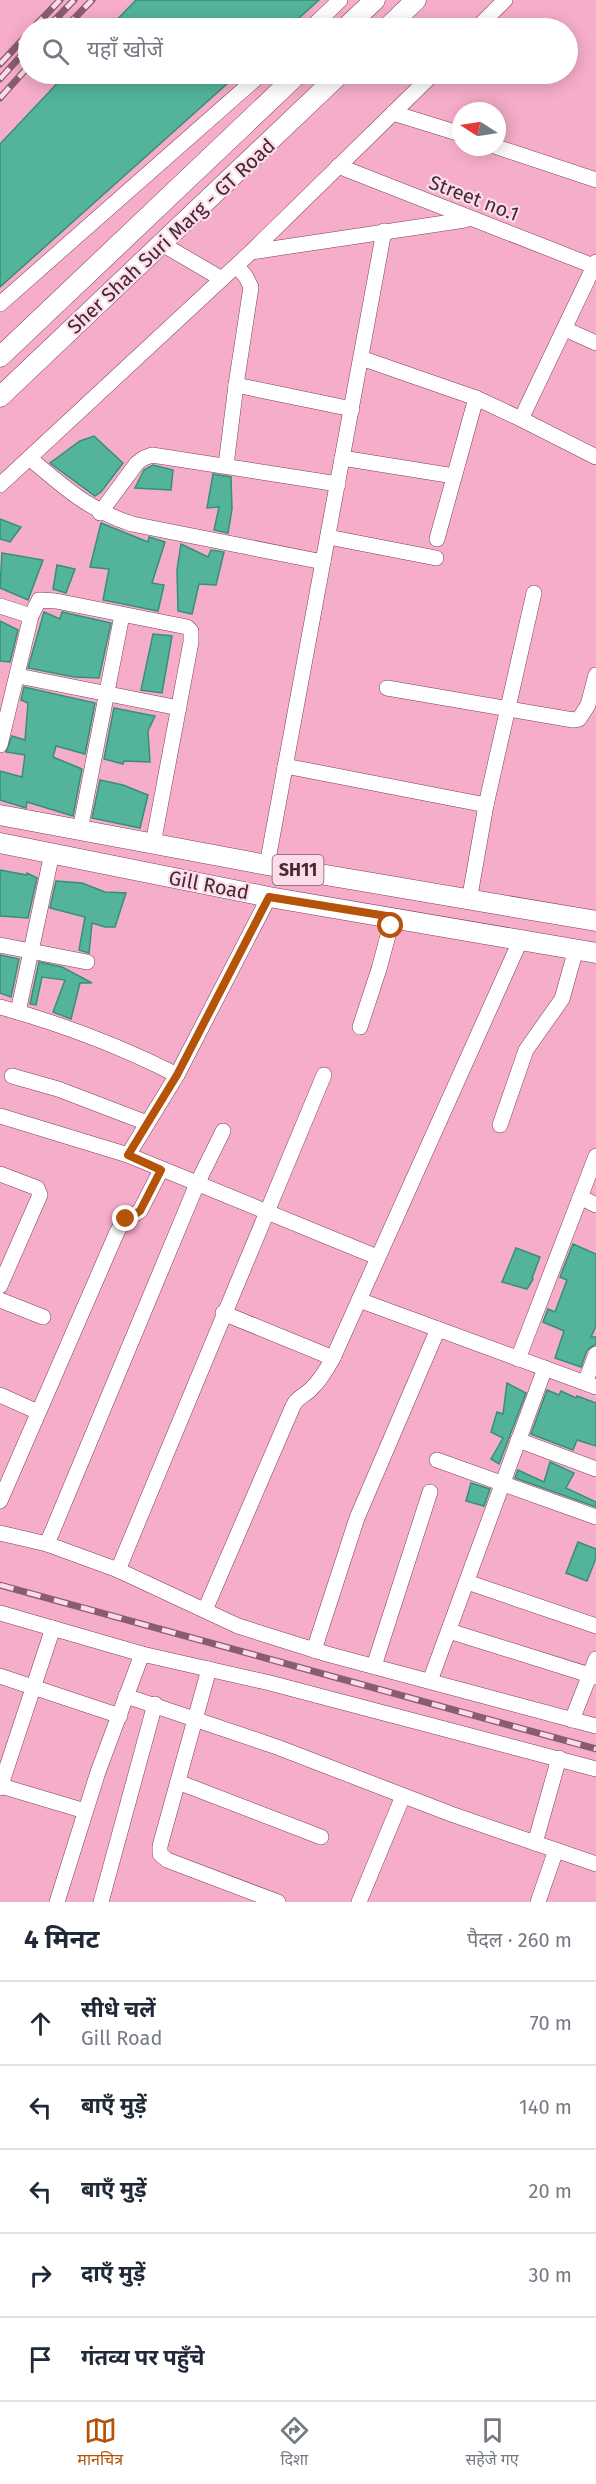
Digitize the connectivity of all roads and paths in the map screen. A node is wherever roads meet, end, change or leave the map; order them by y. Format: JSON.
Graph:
{"nodes":[{"id":1,"x":340,"y":0,"type":"edge"},
{"id":2,"x":375,"y":0,"type":"edge"},
{"id":3,"x":416,"y":0,"type":"edge"},
{"id":4,"x":505,"y":0,"type":"edge"},
{"id":5,"x":322,"y":18,"type":"edge"},
{"id":6,"x":356,"y":18,"type":"edge"},
{"id":7,"x":397,"y":18,"type":"edge"},
{"id":8,"x":487,"y":18,"type":"edge"},
{"id":9,"x":250,"y":84,"type":"edge"},
{"id":10,"x":287,"y":84,"type":"edge"},
{"id":11,"x":330,"y":84,"type":"edge"},
{"id":12,"x":422,"y":84,"type":"edge"},
{"id":13,"x":393,"y":113,"type":"junction"},
{"id":14,"x":452,"y":131,"type":"edge"},
{"id":15,"x":506,"y":150,"type":"edge"},
{"id":16,"x":338,"y":166,"type":"junction"},
{"id":17,"x":594,"y":174,"type":"edge"},
{"id":18,"x":469,"y":219,"type":"junction"},
{"id":19,"x":384,"y":231,"type":"junction"},
{"id":20,"x":162,"y":244,"type":"junction"},
{"id":21,"x":251,"y":252,"type":"junction"},
{"id":22,"x":595,"y":265,"type":"edge"},
{"id":23,"x":237,"y":266,"type":"junction"},
{"id":24,"x":222,"y":279,"type":"junction"},
{"id":25,"x":0,"y":304,"type":"edge"},
{"id":26,"x":565,"y":329,"type":"junction"},
{"id":27,"x":596,"y":343,"type":"edge"},
{"id":28,"x":0,"y":357,"type":"edge"},
{"id":29,"x":361,"y":358,"type":"junction"},
{"id":30,"x":236,"y":385,"type":"junction"},
{"id":31,"x":0,"y":397,"type":"edge"},
{"id":32,"x":477,"y":398,"type":"junction"},
{"id":33,"x":352,"y":409,"type":"junction"},
{"id":34,"x":521,"y":419,"type":"junction"},
{"id":35,"x":596,"y":457,"type":"edge"},
{"id":36,"x":29,"y":458,"type":"junction"},
{"id":37,"x":342,"y":458,"type":"junction"},
{"id":38,"x":226,"y":465,"type":"junction"},
{"id":39,"x":454,"y":476,"type":"junction"},
{"id":40,"x":338,"y":484,"type":"junction"},
{"id":41,"x":0,"y":485,"type":"edge"},
{"id":42,"x":100,"y":513,"type":"junction"},
{"id":43,"x":328,"y":537,"type":"junction"},
{"id":44,"x":437,"y":539,"type":"dead end"},
{"id":45,"x":436,"y":558,"type":"dead end"},
{"id":46,"x":323,"y":562,"type":"junction"},
{"id":47,"x":534,"y":593,"type":"dead end"},
{"id":48,"x":0,"y":606,"type":"edge"},
{"id":49,"x":122,"y":615,"type":"junction"},
{"id":50,"x":31,"y":616,"type":"junction"},
{"id":51,"x":596,"y":675,"type":"edge"},
{"id":52,"x":18,"y":676,"type":"junction"},
{"id":53,"x":387,"y":688,"type":"dead end"},
{"id":54,"x":107,"y":694,"type":"junction"},
{"id":55,"x":179,"y":708,"type":"junction"},
{"id":56,"x":507,"y":710,"type":"junction"},
{"id":57,"x":0,"y":745,"type":"edge"},
{"id":58,"x":285,"y":766,"type":"junction"},
{"id":59,"x":486,"y":805,"type":"junction"},
{"id":60,"x":0,"y":815,"type":"edge"},
{"id":61,"x":80,"y":830,"type":"junction"},
{"id":62,"x":0,"y":843,"type":"edge"},
{"id":63,"x":153,"y":843,"type":"junction"},
{"id":64,"x":52,"y":853,"type":"junction"},
{"id":65,"x":267,"y":865,"type":"junction"},
{"id":66,"x":269,"y":897,"type":"junction"},
{"id":67,"x":469,"y":900,"type":"junction"},
{"id":68,"x":393,"y":917,"type":"junction"},
{"id":69,"x":596,"y":921,"type":"edge"},
{"id":70,"x":521,"y":939,"type":"junction"},
{"id":71,"x":0,"y":945,"type":"edge"},
{"id":72,"x":576,"y":949,"type":"junction"},
{"id":73,"x":33,"y":951,"type":"junction"},
{"id":74,"x":596,"y":953,"type":"edge"},
{"id":75,"x":87,"y":962,"type":"dead end"},
{"id":76,"x":0,"y":1007,"type":"edge"},
{"id":77,"x":18,"y":1012,"type":"junction"},
{"id":78,"x":360,"y":1027,"type":"dead end"},
{"id":79,"x":177,"y":1075,"type":"junction"},
{"id":80,"x":324,"y":1075,"type":"dead end"},
{"id":81,"x":12,"y":1076,"type":"dead end"},
{"id":82,"x":0,"y":1116,"type":"edge"},
{"id":83,"x":147,"y":1123,"type":"junction"},
{"id":84,"x":500,"y":1125,"type":"dead end"},
{"id":85,"x":223,"y":1131,"type":"dead end"},
{"id":86,"x":128,"y":1155,"type":"junction"},
{"id":87,"x":596,"y":1156,"type":"edge"},
{"id":88,"x":161,"y":1170,"type":"junction"},
{"id":89,"x":0,"y":1174,"type":"edge"},
{"id":90,"x":197,"y":1184,"type":"junction"},
{"id":91,"x":580,"y":1197,"type":"junction"},
{"id":92,"x":596,"y":1205,"type":"edge"},
{"id":93,"x":268,"y":1213,"type":"junction"},
{"id":94,"x":377,"y":1257,"type":"junction"},
{"id":95,"x":0,"y":1286,"type":"edge"},
{"id":96,"x":0,"y":1300,"type":"edge"},
{"id":97,"x":358,"y":1300,"type":"junction"},
{"id":98,"x":223,"y":1312,"type":"junction"},
{"id":99,"x":43,"y":1317,"type":"dead end"},
{"id":100,"x":438,"y":1329,"type":"junction"},
{"id":101,"x":596,"y":1354,"type":"edge"},
{"id":102,"x":333,"y":1358,"type":"junction"},
{"id":103,"x":518,"y":1359,"type":"junction"},
{"id":104,"x":545,"y":1368,"type":"junction"},
{"id":105,"x":591,"y":1385,"type":"edge"},
{"id":106,"x":0,"y":1395,"type":"edge"},
{"id":107,"x":38,"y":1412,"type":"junction"},
{"id":108,"x":518,"y":1440,"type":"junction"},
{"id":109,"x":437,"y":1460,"type":"dead end"},
{"id":110,"x":596,"y":1469,"type":"edge"},
{"id":111,"x":502,"y":1484,"type":"junction"},
{"id":112,"x":430,"y":1492,"type":"dead end"},
{"id":113,"x":0,"y":1501,"type":"edge"},
{"id":114,"x":596,"y":1517,"type":"edge"},
{"id":115,"x":0,"y":1533,"type":"edge"},
{"id":116,"x":47,"y":1544,"type":"junction"},
{"id":117,"x":118,"y":1570,"type":"junction"},
{"id":118,"x":466,"y":1582,"type":"junction"},
{"id":119,"x":206,"y":1610,"type":"junction"},
{"id":120,"x":0,"y":1613,"type":"edge"},
{"id":121,"x":596,"y":1626,"type":"edge"},
{"id":122,"x":53,"y":1628,"type":"junction"},
{"id":123,"x":449,"y":1631,"type":"junction"},
{"id":124,"x":314,"y":1650,"type":"junction"},
{"id":125,"x":141,"y":1654,"type":"junction"},
{"id":126,"x":596,"y":1659,"type":"edge"},
{"id":127,"x":374,"y":1666,"type":"junction"},
{"id":128,"x":209,"y":1669,"type":"junction"},
{"id":129,"x":0,"y":1676,"type":"edge"},
{"id":130,"x":593,"y":1676,"type":"edge"},
{"id":131,"x":430,"y":1681,"type":"junction"},
{"id":132,"x":33,"y":1687,"type":"junction"},
{"id":133,"x":126,"y":1696,"type":"junction"},
{"id":134,"x":155,"y":1704,"type":"junction"},
{"id":135,"x":120,"y":1716,"type":"junction"},
{"id":136,"x":196,"y":1718,"type":"junction"},
{"id":137,"x":572,"y":1720,"type":"junction"},
{"id":138,"x":596,"y":1726,"type":"edge"},
{"id":139,"x":559,"y":1758,"type":"junction"},
{"id":140,"x":596,"y":1769,"type":"edge"},
{"id":141,"x":178,"y":1782,"type":"junction"},
{"id":142,"x":0,"y":1787,"type":"edge"},
{"id":143,"x":403,"y":1796,"type":"junction"},
{"id":144,"x":85,"y":1811,"type":"junction"},
{"id":145,"x":321,"y":1837,"type":"dead end"},
{"id":146,"x":535,"y":1844,"type":"junction"},
{"id":147,"x":556,"y":1850,"type":"junction"},
{"id":148,"x":596,"y":1864,"type":"edge"},
{"id":149,"x":57,"y":1902,"type":"edge"},
{"id":150,"x":101,"y":1902,"type":"edge"},
{"id":151,"x":278,"y":1902,"type":"edge"},
{"id":152,"x":359,"y":1902,"type":"edge"},
{"id":153,"x":538,"y":1902,"type":"edge"}],
"edges":[{"from":1,"to":5,"type":"street"},
{"from":2,"to":6,"type":"main road"},
{"from":3,"to":7,"type":"main road"},
{"from":4,"to":8,"type":"street"},
{"from":9,"to":25,"type":"street"},
{"from":10,"to":28,"type":"main road","name":"Sher Shah Suri Marg - GT Road"},
{"from":11,"to":20,"type":"main road","name":"Sher Shah Suri Marg - GT Road"},
{"from":12,"to":13,"type":"street"},
{"from":13,"to":14,"type":"street"},
{"from":13,"to":16,"type":"street"},
{"from":15,"to":17,"type":"street"},
{"from":16,"to":18,"type":"street","name":"Street no.1"},
{"from":16,"to":21,"type":"street"},
{"from":18,"to":19,"type":"street"},
{"from":18,"to":22,"type":"street","name":"Street no.1"},
{"from":19,"to":21,"type":"street"},
{"from":19,"to":29,"type":"street"},
{"from":20,"to":24,"type":"street"},
{"from":20,"to":31,"type":"main road","name":"Sher Shah Suri Marg - GT Road"},
{"from":21,"to":23,"type":"street"},
{"from":22,"to":26,"type":"street"},
{"from":23,"to":24,"type":"street"},
{"from":23,"to":30,"type":"street"},
{"from":24,"to":36,"type":"street"},
{"from":26,"to":27,"type":"street"},
{"from":26,"to":34,"type":"street"},
{"from":29,"to":32,"type":"street"},
{"from":29,"to":33,"type":"street"},
{"from":30,"to":33,"type":"street"},
{"from":30,"to":38,"type":"street"},
{"from":32,"to":34,"type":"street"},
{"from":32,"to":39,"type":"street"},
{"from":33,"to":37,"type":"street"},
{"from":34,"to":35,"type":"street"},
{"from":36,"to":41,"type":"street"},
{"from":36,"to":42,"type":"street"},
{"from":37,"to":39,"type":"street"},
{"from":37,"to":40,"type":"street"},
{"from":38,"to":40,"type":"street"},
{"from":38,"to":42,"type":"street"},
{"from":39,"to":44,"type":"street"},
{"from":40,"to":43,"type":"street"},
{"from":42,"to":46,"type":"street"},
{"from":43,"to":45,"type":"street"},
{"from":43,"to":46,"type":"street"},
{"from":46,"to":58,"type":"street"},
{"from":47,"to":56,"type":"street"},
{"from":48,"to":50,"type":"street"},
{"from":49,"to":50,"type":"street"},
{"from":49,"to":54,"type":"street"},
{"from":49,"to":55,"type":"street"},
{"from":50,"to":52,"type":"street"},
{"from":51,"to":56,"type":"street"},
{"from":52,"to":54,"type":"street"},
{"from":52,"to":57,"type":"street"},
{"from":53,"to":56,"type":"street"},
{"from":54,"to":55,"type":"street"},
{"from":54,"to":61,"type":"street"},
{"from":55,"to":63,"type":"street"},
{"from":56,"to":59,"type":"street"},
{"from":58,"to":59,"type":"street"},
{"from":58,"to":65,"type":"street"},
{"from":59,"to":67,"type":"street"},
{"from":60,"to":61,"type":"main road","name":"Gill Road","number":"SH11"},
{"from":61,"to":63,"type":"main road","name":"Gill Road","number":"SH11"},
{"from":62,"to":64,"type":"main road","name":"Gill Road","number":"SH11"},
{"from":63,"to":65,"type":"main road","name":"Gill Road","number":"SH11"},
{"from":64,"to":66,"type":"main road","name":"Gill Road","number":"SH11"},
{"from":64,"to":73,"type":"street"},
{"from":65,"to":67,"type":"main road","name":"Gill Road","number":"SH11"},
{"from":66,"to":68,"type":"main road","name":"Gill Road","number":"SH11"},
{"from":66,"to":79,"type":"street"},
{"from":67,"to":69,"type":"main road","name":"Gill Road","number":"SH11"},
{"from":68,"to":70,"type":"main road","name":"Gill Road","number":"SH11"},
{"from":68,"to":78,"type":"street"},
{"from":70,"to":72,"type":"main road","name":"Gill Road","number":"SH11"},
{"from":70,"to":94,"type":"street"},
{"from":71,"to":73,"type":"street"},
{"from":72,"to":74,"type":"main road","name":"Gill Road","number":"SH11"},
{"from":72,"to":84,"type":"street"},
{"from":73,"to":75,"type":"street"},
{"from":73,"to":77,"type":"street"},
{"from":76,"to":77,"type":"street"},
{"from":77,"to":79,"type":"street"},
{"from":79,"to":83,"type":"street"},
{"from":80,"to":93,"type":"street"},
{"from":81,"to":83,"type":"street"},
{"from":82,"to":86,"type":"street"},
{"from":83,"to":86,"type":"street"},
{"from":85,"to":90,"type":"street"},
{"from":86,"to":88,"type":"street"},
{"from":87,"to":91,"type":"street"},
{"from":88,"to":90,"type":"street"},
{"from":88,"to":107,"type":"street"},
{"from":89,"to":95,"type":"street"},
{"from":90,"to":93,"type":"street"},
{"from":90,"to":116,"type":"street"},
{"from":91,"to":92,"type":"street"},
{"from":91,"to":103,"type":"street"},
{"from":93,"to":94,"type":"street"},
{"from":93,"to":98,"type":"street"},
{"from":94,"to":97,"type":"street"},
{"from":96,"to":99,"type":"street"},
{"from":97,"to":100,"type":"street"},
{"from":97,"to":102,"type":"street"},
{"from":98,"to":102,"type":"street"},
{"from":98,"to":117,"type":"street"},
{"from":100,"to":103,"type":"street"},
{"from":100,"to":124,"type":"street"},
{"from":101,"to":105,"type":"street"},
{"from":102,"to":119,"type":"street"},
{"from":103,"to":104,"type":"street"},
{"from":104,"to":105,"type":"street"},
{"from":104,"to":108,"type":"street"},
{"from":106,"to":107,"type":"street"},
{"from":107,"to":113,"type":"street"},
{"from":108,"to":110,"type":"street"},
{"from":108,"to":111,"type":"street"},
{"from":109,"to":111,"type":"street"},
{"from":111,"to":114,"type":"street"},
{"from":111,"to":118,"type":"street"},
{"from":112,"to":127,"type":"street"},
{"from":115,"to":116,"type":"street"},
{"from":116,"to":117,"type":"street"},
{"from":117,"to":119,"type":"street"},
{"from":118,"to":121,"type":"street"},
{"from":118,"to":123,"type":"street"},
{"from":119,"to":124,"type":"street"},
{"from":120,"to":122,"type":"street"},
{"from":122,"to":125,"type":"street"},
{"from":122,"to":132,"type":"street"},
{"from":123,"to":130,"type":"street"},
{"from":123,"to":131,"type":"street"},
{"from":124,"to":127,"type":"street"},
{"from":125,"to":128,"type":"street"},
{"from":125,"to":133,"type":"street"},
{"from":126,"to":130,"type":"street"},
{"from":127,"to":131,"type":"street"},
{"from":128,"to":136,"type":"street"},
{"from":128,"to":139,"type":"street"},
{"from":129,"to":132,"type":"street"},
{"from":130,"to":137,"type":"street"},
{"from":131,"to":137,"type":"street"},
{"from":132,"to":135,"type":"street"},
{"from":132,"to":142,"type":"street"},
{"from":133,"to":134,"type":"street"},
{"from":133,"to":135,"type":"street"},
{"from":134,"to":136,"type":"street"},
{"from":134,"to":150,"type":"street"},
{"from":135,"to":144,"type":"street"},
{"from":136,"to":141,"type":"street"},
{"from":136,"to":143,"type":"street"},
{"from":137,"to":138,"type":"street"},
{"from":139,"to":140,"type":"street"},
{"from":139,"to":146,"type":"street"},
{"from":141,"to":145,"type":"street"},
{"from":141,"to":151,"type":"street"},
{"from":142,"to":144,"type":"street"},
{"from":143,"to":146,"type":"street"},
{"from":143,"to":152,"type":"street"},
{"from":144,"to":149,"type":"street"},
{"from":146,"to":147,"type":"street"},
{"from":147,"to":148,"type":"street"},
{"from":147,"to":153,"type":"street"}]}
